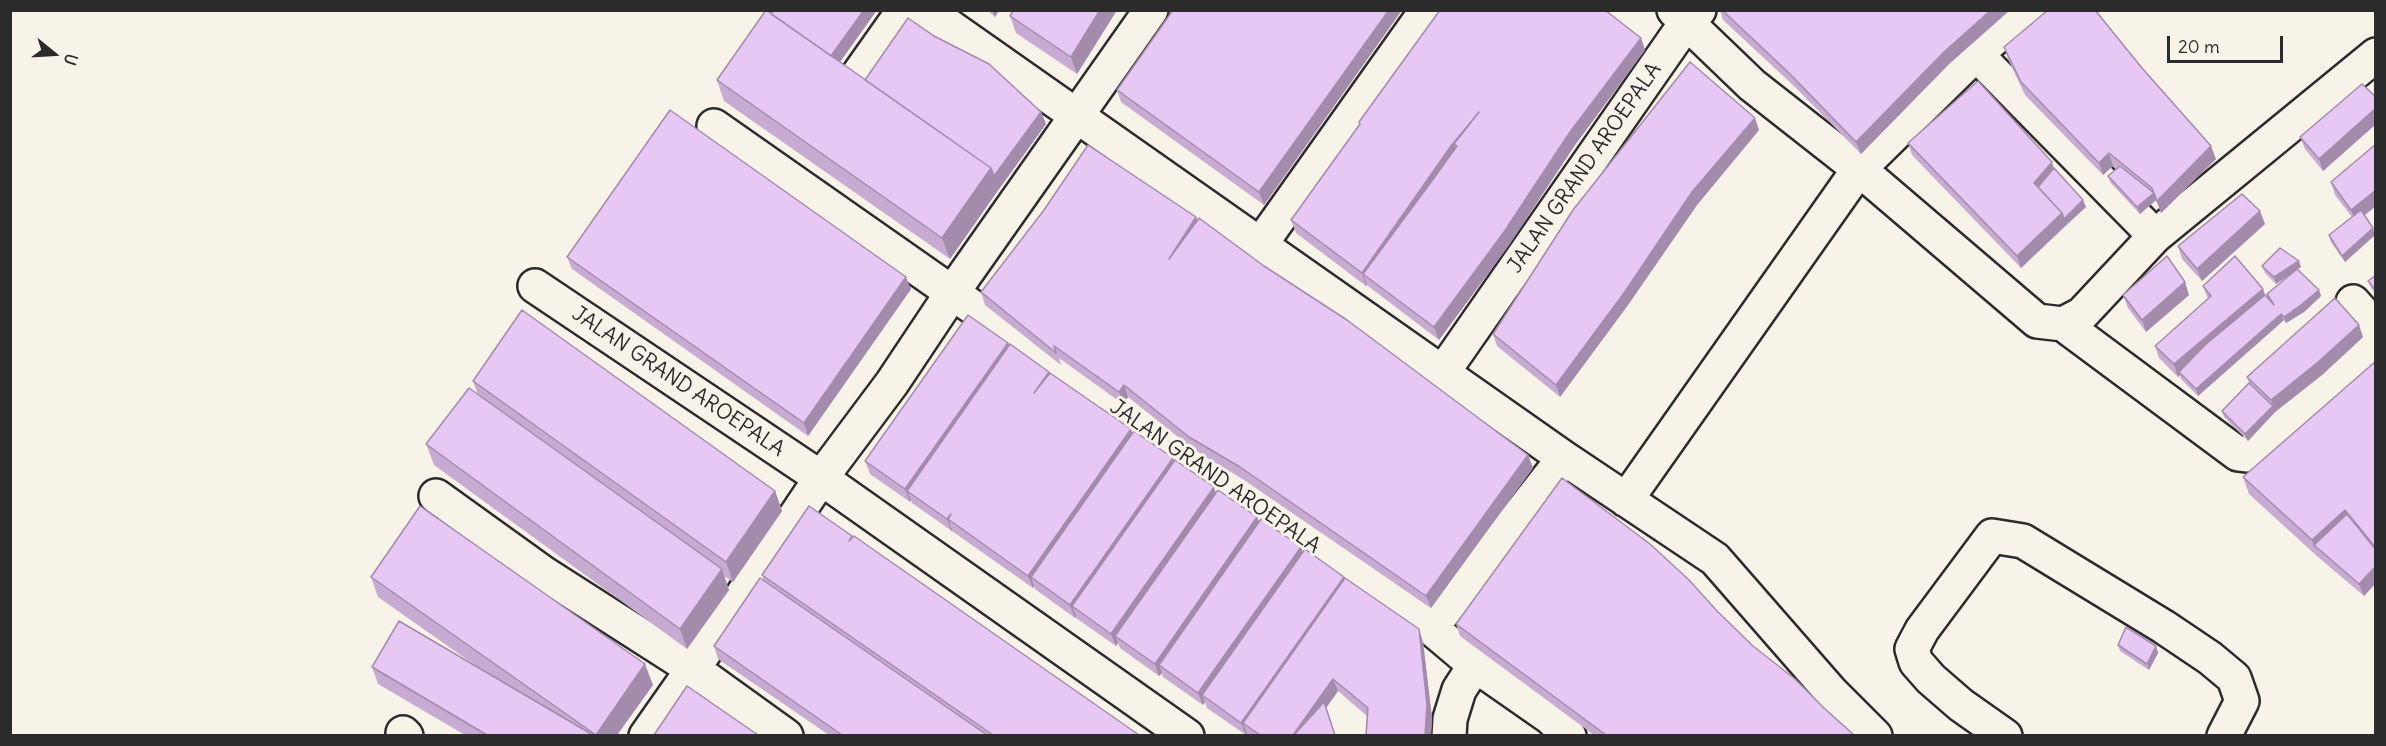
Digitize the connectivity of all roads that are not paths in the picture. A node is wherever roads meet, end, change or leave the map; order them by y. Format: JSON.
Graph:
{"nodes":[{"id":1,"x":904,"y":10,"type":"edge"},
{"id":2,"x":926,"y":10,"type":"edge"},
{"id":3,"x":1151,"y":10,"type":"edge"},
{"id":4,"x":1427,"y":10,"type":"edge"},
{"id":5,"x":2028,"y":10,"type":"edge"},
{"id":6,"x":1687,"y":15,"type":"edge"},
{"id":7,"x":1976,"y":54,"type":"junction"},
{"id":8,"x":2376,"y":56,"type":"edge"},
{"id":9,"x":851,"y":85,"type":"edge"},
{"id":10,"x":1075,"y":116,"type":"junction"},
{"id":11,"x":714,"y":126,"type":"dead end"},
{"id":12,"x":1859,"y":169,"type":"junction"},
{"id":13,"x":2155,"y":236,"type":"junction"},
{"id":14,"x":1260,"y":245,"type":"junction"},
{"id":15,"x":535,"y":286,"type":"dead end"},
{"id":16,"x":952,"y":292,"type":"junction"},
{"id":17,"x":2353,"y":302,"type":"dead end"},
{"id":18,"x":2063,"y":324,"type":"junction"},
{"id":19,"x":2376,"y":328,"type":"edge"},
{"id":20,"x":2376,"y":342,"type":"edge"},
{"id":21,"x":1443,"y":372,"type":"junction"},
{"id":22,"x":1564,"y":458,"type":"junction"},
{"id":23,"x":821,"y":478,"type":"junction"},
{"id":24,"x":436,"y":496,"type":"dead end"},
{"id":25,"x":1626,"y":500,"type":"junction"},
{"id":26,"x":1431,"y":628,"type":"junction"},
{"id":27,"x":1475,"y":665,"type":"junction"},
{"id":28,"x":693,"y":669,"type":"junction"},
{"id":29,"x":646,"y":735,"type":"edge"},
{"id":30,"x":786,"y":735,"type":"edge"},
{"id":31,"x":1187,"y":735,"type":"edge"},
{"id":32,"x":1449,"y":735,"type":"edge"},
{"id":33,"x":1569,"y":735,"type":"edge"},
{"id":34,"x":1875,"y":735,"type":"edge"},
{"id":35,"x":2005,"y":735,"type":"edge"},
{"id":36,"x":2224,"y":735,"type":"edge"}],
"edges":[{"from":1,"to":9,"type":"street"},
{"from":2,"to":10,"type":"street"},
{"from":3,"to":10,"type":"street"},
{"from":4,"to":14,"type":"street"},
{"from":5,"to":7,"type":"street"},
{"from":6,"to":12,"type":"street","name":"JALAN GRAND AROEPALA"},
{"from":6,"to":21,"type":"street","name":"JALAN GRAND AROEPALA"},
{"from":7,"to":12,"type":"street"},
{"from":7,"to":13,"type":"street"},
{"from":8,"to":13,"type":"street"},
{"from":10,"to":14,"type":"street"},
{"from":10,"to":16,"type":"street"},
{"from":11,"to":16,"type":"street","name":"JALAN GRAND AROEPALA"},
{"from":12,"to":18,"type":"street","name":"JALAN GRAND AROEPALA"},
{"from":12,"to":25,"type":"street"},
{"from":13,"to":18,"type":"street"},
{"from":14,"to":21,"type":"street"},
{"from":15,"to":23,"type":"street","name":"JALAN GRAND AROEPALA"},
{"from":16,"to":23,"type":"street"},
{"from":16,"to":26,"type":"street","name":"JALAN GRAND AROEPALA"},
{"from":17,"to":19,"type":"street"},
{"from":18,"to":20,"type":"street"},
{"from":21,"to":22,"type":"street"},
{"from":22,"to":25,"type":"street"},
{"from":22,"to":26,"type":"street"},
{"from":23,"to":28,"type":"street"},
{"from":23,"to":31,"type":"street","name":"JALAN GRAND AROEPALA"},
{"from":24,"to":28,"type":"street"},
{"from":25,"to":34,"type":"street"},
{"from":26,"to":27,"type":"street","name":"JALAN GRAND AROEPALA"},
{"from":27,"to":32,"type":"street"},
{"from":27,"to":33,"type":"street","name":"JALAN GRAND AROEPALA"},
{"from":28,"to":29,"type":"street"},
{"from":28,"to":30,"type":"street"},
{"from":35,"to":36,"type":"street"}]}
